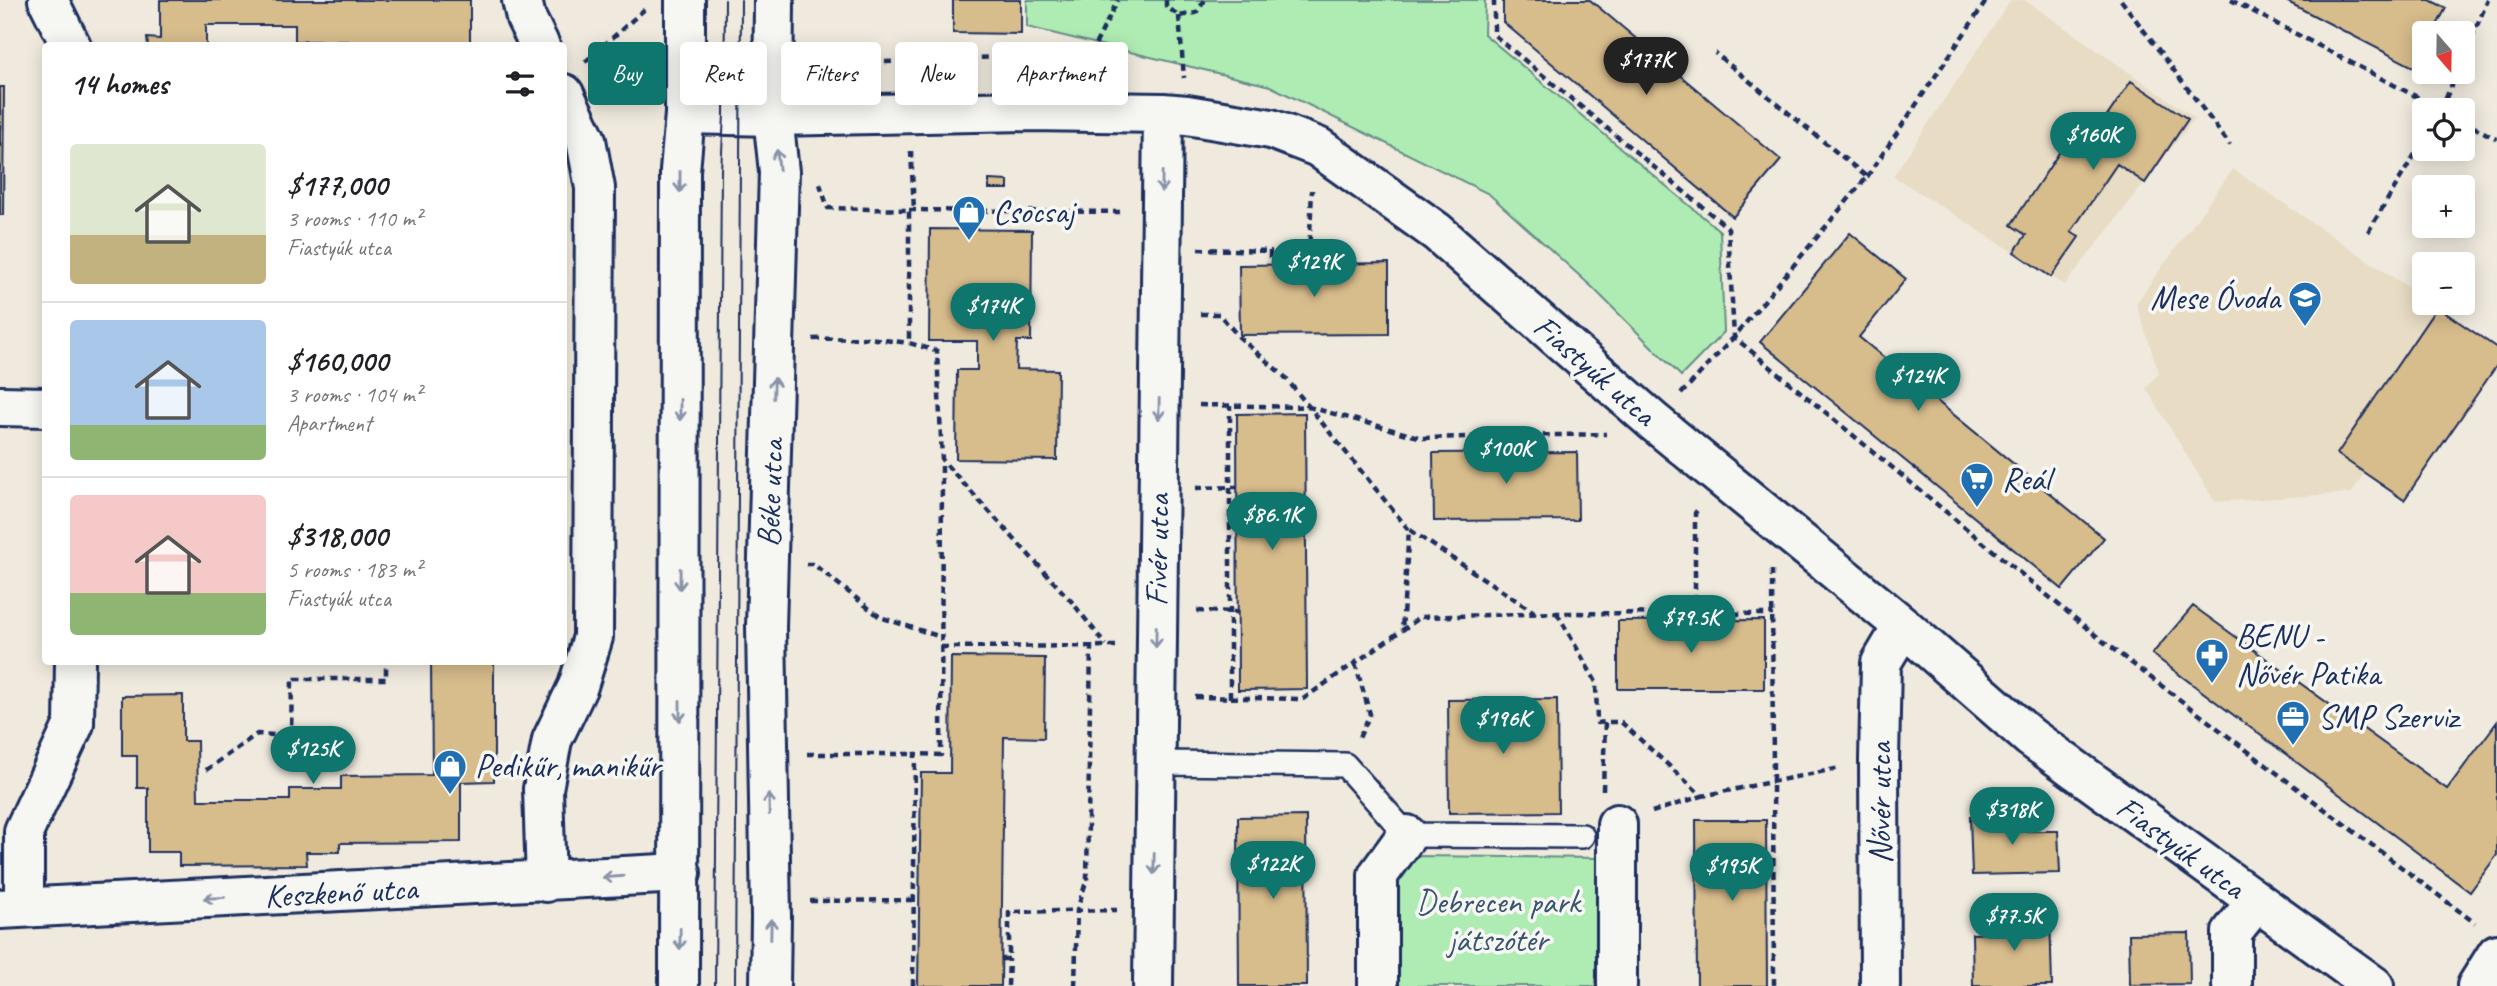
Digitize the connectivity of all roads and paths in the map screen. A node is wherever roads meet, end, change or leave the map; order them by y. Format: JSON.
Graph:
{"nodes":[{"id":1,"x":48,"y":0,"type":"edge"},
{"id":2,"x":522,"y":0,"type":"edge"},
{"id":3,"x":774,"y":0,"type":"edge"},
{"id":4,"x":1118,"y":0,"type":"edge"},
{"id":5,"x":1166,"y":0,"type":"edge"},
{"id":6,"x":1205,"y":0,"type":"edge"},
{"id":7,"x":1494,"y":0,"type":"edge"},
{"id":8,"x":1987,"y":0,"type":"edge"},
{"id":9,"x":2121,"y":0,"type":"edge"},
{"id":10,"x":2231,"y":0,"type":"edge"},
{"id":11,"x":2488,"y":0,"type":"edge"},
{"id":12,"x":685,"y":2,"type":"edge"},
{"id":13,"x":1179,"y":16,"type":"junction"},
{"id":14,"x":2475,"y":30,"type":"edge"},
{"id":15,"x":69,"y":42,"type":"edge"},
{"id":16,"x":538,"y":42,"type":"edge"},
{"id":17,"x":1715,"y":53,"type":"dead end"},
{"id":18,"x":881,"y":62,"type":"edge"},
{"id":19,"x":571,"y":81,"type":"edge"},
{"id":20,"x":2418,"y":98,"type":"edge"},
{"id":21,"x":685,"y":114,"type":"junction"},
{"id":22,"x":909,"y":114,"type":"junction"},
{"id":23,"x":1175,"y":114,"type":"junction"},
{"id":24,"x":773,"y":116,"type":"junction"},
{"id":25,"x":2475,"y":128,"type":"edge"},
{"id":26,"x":2497,"y":139,"type":"edge"},
{"id":27,"x":2230,"y":145,"type":"dead end"},
{"id":28,"x":1318,"y":147,"type":"junction"},
{"id":29,"x":2412,"y":159,"type":"edge"},
{"id":30,"x":815,"y":172,"type":"dead end"},
{"id":31,"x":1867,"y":177,"type":"junction"},
{"id":32,"x":911,"y":210,"type":"junction"},
{"id":33,"x":1161,"y":230,"type":"junction"},
{"id":34,"x":2368,"y":232,"type":"dead end"},
{"id":35,"x":1160,"y":313,"type":"junction"},
{"id":36,"x":1734,"y":337,"type":"junction"},
{"id":37,"x":775,"y":339,"type":"junction"},
{"id":38,"x":909,"y":343,"type":"junction"},
{"id":39,"x":1159,"y":405,"type":"junction"},
{"id":40,"x":0,"y":406,"type":"edge"},
{"id":41,"x":1230,"y":406,"type":"junction"},
{"id":42,"x":42,"y":407,"type":"edge"},
{"id":43,"x":1309,"y":407,"type":"junction"},
{"id":44,"x":1654,"y":422,"type":"junction"},
{"id":45,"x":942,"y":460,"type":"junction"},
{"id":46,"x":1724,"y":479,"type":"junction"},
{"id":47,"x":1409,"y":530,"type":"junction"},
{"id":48,"x":1796,"y":538,"type":"junction"},
{"id":49,"x":768,"y":565,"type":"junction"},
{"id":50,"x":1557,"y":612,"type":"junction"},
{"id":51,"x":1535,"y":613,"type":"junction"},
{"id":52,"x":1695,"y":613,"type":"junction"},
{"id":53,"x":1773,"y":614,"type":"junction"},
{"id":54,"x":1903,"y":626,"type":"junction"},
{"id":55,"x":1402,"y":630,"type":"junction"},
{"id":56,"x":941,"y":637,"type":"junction"},
{"id":57,"x":1106,"y":645,"type":"junction"},
{"id":58,"x":1091,"y":646,"type":"junction"},
{"id":59,"x":941,"y":647,"type":"junction"},
{"id":60,"x":1156,"y":648,"type":"junction"},
{"id":61,"x":1355,"y":663,"type":"junction"},
{"id":62,"x":75,"y":665,"type":"edge"},
{"id":63,"x":386,"y":665,"type":"edge"},
{"id":64,"x":1156,"y":696,"type":"junction"},
{"id":65,"x":1230,"y":698,"type":"junction"},
{"id":66,"x":1605,"y":722,"type":"junction"},
{"id":67,"x":768,"y":754,"type":"junction"},
{"id":68,"x":915,"y":754,"type":"junction"},
{"id":69,"x":1879,"y":760,"type":"junction"},
{"id":70,"x":1156,"y":763,"type":"junction"},
{"id":71,"x":1345,"y":765,"type":"junction"},
{"id":72,"x":206,"y":770,"type":"dead end"},
{"id":73,"x":1775,"y":781,"type":"junction"},
{"id":74,"x":1702,"y":796,"type":"junction"},
{"id":75,"x":1600,"y":830,"type":"junction"},
{"id":76,"x":1407,"y":835,"type":"junction"},
{"id":77,"x":681,"y":873,"type":"junction"},
{"id":78,"x":546,"y":882,"type":"junction"},
{"id":79,"x":914,"y":900,"type":"junction"},
{"id":80,"x":2256,"y":902,"type":"junction"},
{"id":81,"x":12,"y":908,"type":"edge"},
{"id":82,"x":809,"y":909,"type":"dead end"},
{"id":83,"x":1077,"y":910,"type":"junction"},
{"id":84,"x":1153,"y":910,"type":"junction"},
{"id":85,"x":2492,"y":943,"type":"edge"},
{"id":86,"x":1002,"y":959,"type":"dead end"},
{"id":87,"x":1009,"y":959,"type":"junction"},
{"id":88,"x":679,"y":986,"type":"edge"},
{"id":89,"x":770,"y":986,"type":"edge"},
{"id":90,"x":913,"y":986,"type":"edge"},
{"id":91,"x":1008,"y":986,"type":"edge"},
{"id":92,"x":1075,"y":986,"type":"edge"},
{"id":93,"x":1153,"y":986,"type":"edge"},
{"id":94,"x":1378,"y":986,"type":"edge"},
{"id":95,"x":1617,"y":986,"type":"edge"},
{"id":96,"x":1774,"y":986,"type":"edge"},
{"id":97,"x":1880,"y":986,"type":"edge"},
{"id":98,"x":2232,"y":986,"type":"edge"},
{"id":99,"x":2375,"y":986,"type":"edge"},
{"id":100,"x":2477,"y":986,"type":"edge"}],
"edges":[{"from":1,"to":15,"type":"street"},
{"from":2,"to":16,"type":"street"},
{"from":3,"to":24,"type":"street","name":"Béke utca"},
{"from":4,"to":18,"type":"path"},
{"from":5,"to":13,"type":"path"},
{"from":6,"to":13,"type":"path"},
{"from":7,"to":36,"type":"path"},
{"from":8,"to":31,"type":"path"},
{"from":9,"to":27,"type":"path"},
{"from":10,"to":20,"type":"path"},
{"from":11,"to":14,"type":"path"},
{"from":12,"to":19,"type":"path"},
{"from":12,"to":21,"type":"street"},
{"from":13,"to":23,"type":"path"},
{"from":17,"to":31,"type":"path"},
{"from":19,"to":78,"type":"street"},
{"from":21,"to":24,"type":"street","name":"Fiastyúk utca"},
{"from":21,"to":77,"type":"street","one_way":true},
{"from":22,"to":23,"type":"street","name":"Fiastyúk utca"},
{"from":22,"to":24,"type":"street","name":"Fiastyúk utca"},
{"from":22,"to":32,"type":"path"},
{"from":23,"to":28,"type":"street","name":"Fiastyúk utca"},
{"from":23,"to":33,"type":"street","name":"Fivér utca","one_way":true},
{"from":37,"to":24,"type":"street","name":"Béke utca","one_way":true},
{"from":25,"to":26,"type":"path"},
{"from":28,"to":33,"type":"path"},
{"from":28,"to":44,"type":"street","name":"Fiastyúk utca"},
{"from":29,"to":34,"type":"path"},
{"from":30,"to":32,"type":"path"},
{"from":31,"to":36,"type":"path"},
{"from":32,"to":33,"type":"path"},
{"from":32,"to":38,"type":"path"},
{"from":33,"to":35,"type":"street","name":"Fivér utca"},
{"from":35,"to":39,"type":"street","name":"Fivér utca"},
{"from":35,"to":43,"type":"path"},
{"from":36,"to":44,"type":"path"},
{"from":36,"to":85,"type":"path"},
{"from":37,"to":38,"type":"path"},
{"from":49,"to":37,"type":"street","name":"Béke utca","one_way":true},
{"from":38,"to":45,"type":"path"},
{"from":39,"to":41,"type":"path"},
{"from":39,"to":60,"type":"street","name":"Fivér utca","one_way":true},
{"from":40,"to":42,"type":"street"},
{"from":41,"to":43,"type":"path"},
{"from":41,"to":65,"type":"path"},
{"from":43,"to":44,"type":"path"},
{"from":43,"to":47,"type":"path"},
{"from":44,"to":46,"type":"street","name":"Fiastyúk utca"},
{"from":45,"to":56,"type":"path"},
{"from":45,"to":57,"type":"path"},
{"from":46,"to":48,"type":"street","name":"Fiastyúk utca"},
{"from":46,"to":52,"type":"path"},
{"from":47,"to":51,"type":"path"},
{"from":47,"to":55,"type":"path"},
{"from":48,"to":53,"type":"path"},
{"from":48,"to":54,"type":"street","name":"Fiastyúk utca"},
{"from":49,"to":56,"type":"path"},
{"from":49,"to":67,"type":"street","name":"Béke utca"},
{"from":50,"to":51,"type":"path"},
{"from":50,"to":52,"type":"path"},
{"from":50,"to":66,"type":"path"},
{"from":51,"to":55,"type":"path"},
{"from":52,"to":53,"type":"path"},
{"from":53,"to":73,"type":"path"},
{"from":54,"to":69,"type":"street","name":"Nővér utca"},
{"from":54,"to":80,"type":"street","name":"Fiastyúk utca"},
{"from":55,"to":61,"type":"path"},
{"from":56,"to":59,"type":"path"},
{"from":57,"to":58,"type":"path"},
{"from":57,"to":60,"type":"path"},
{"from":58,"to":59,"type":"path"},
{"from":58,"to":83,"type":"path"},
{"from":59,"to":68,"type":"path"},
{"from":60,"to":64,"type":"street","name":"Fivér utca"},
{"from":61,"to":65,"type":"path"},
{"from":61,"to":71,"type":"path"},
{"from":62,"to":81,"type":"street"},
{"from":63,"to":72,"type":"path"},
{"from":64,"to":65,"type":"path"},
{"from":64,"to":70,"type":"street","name":"Fivér utca"},
{"from":66,"to":74,"type":"path"},
{"from":66,"to":75,"type":"path"},
{"from":67,"to":68,"type":"path"},
{"from":89,"to":67,"type":"street","name":"Béke utca","one_way":true},
{"from":68,"to":79,"type":"path"},
{"from":69,"to":73,"type":"path"},
{"from":69,"to":97,"type":"street","name":"Nővér utca"},
{"from":70,"to":71,"type":"lane"},
{"from":70,"to":84,"type":"street","name":"Fivér utca","one_way":true},
{"from":71,"to":76,"type":"lane"},
{"from":73,"to":74,"type":"path"},
{"from":73,"to":96,"type":"path"},
{"from":74,"to":75,"type":"path"},
{"from":75,"to":76,"type":"lane"},
{"from":75,"to":95,"type":"street"},
{"from":76,"to":94,"type":"street"},
{"from":77,"to":78,"type":"street","name":"Keszkenő utca","one_way":true},
{"from":77,"to":88,"type":"street","one_way":true},
{"from":78,"to":81,"type":"street","name":"Keszkenő utca","one_way":true},
{"from":79,"to":82,"type":"path"},
{"from":79,"to":90,"type":"path"},
{"from":80,"to":98,"type":"street"},
{"from":80,"to":99,"type":"street","name":"Fiastyúk utca"},
{"from":83,"to":84,"type":"path"},
{"from":83,"to":87,"type":"path"},
{"from":83,"to":92,"type":"path"},
{"from":84,"to":93,"type":"street","name":"Fivér utca"},
{"from":85,"to":100,"type":"street"},
{"from":86,"to":87,"type":"path"},
{"from":87,"to":91,"type":"path"}]}
